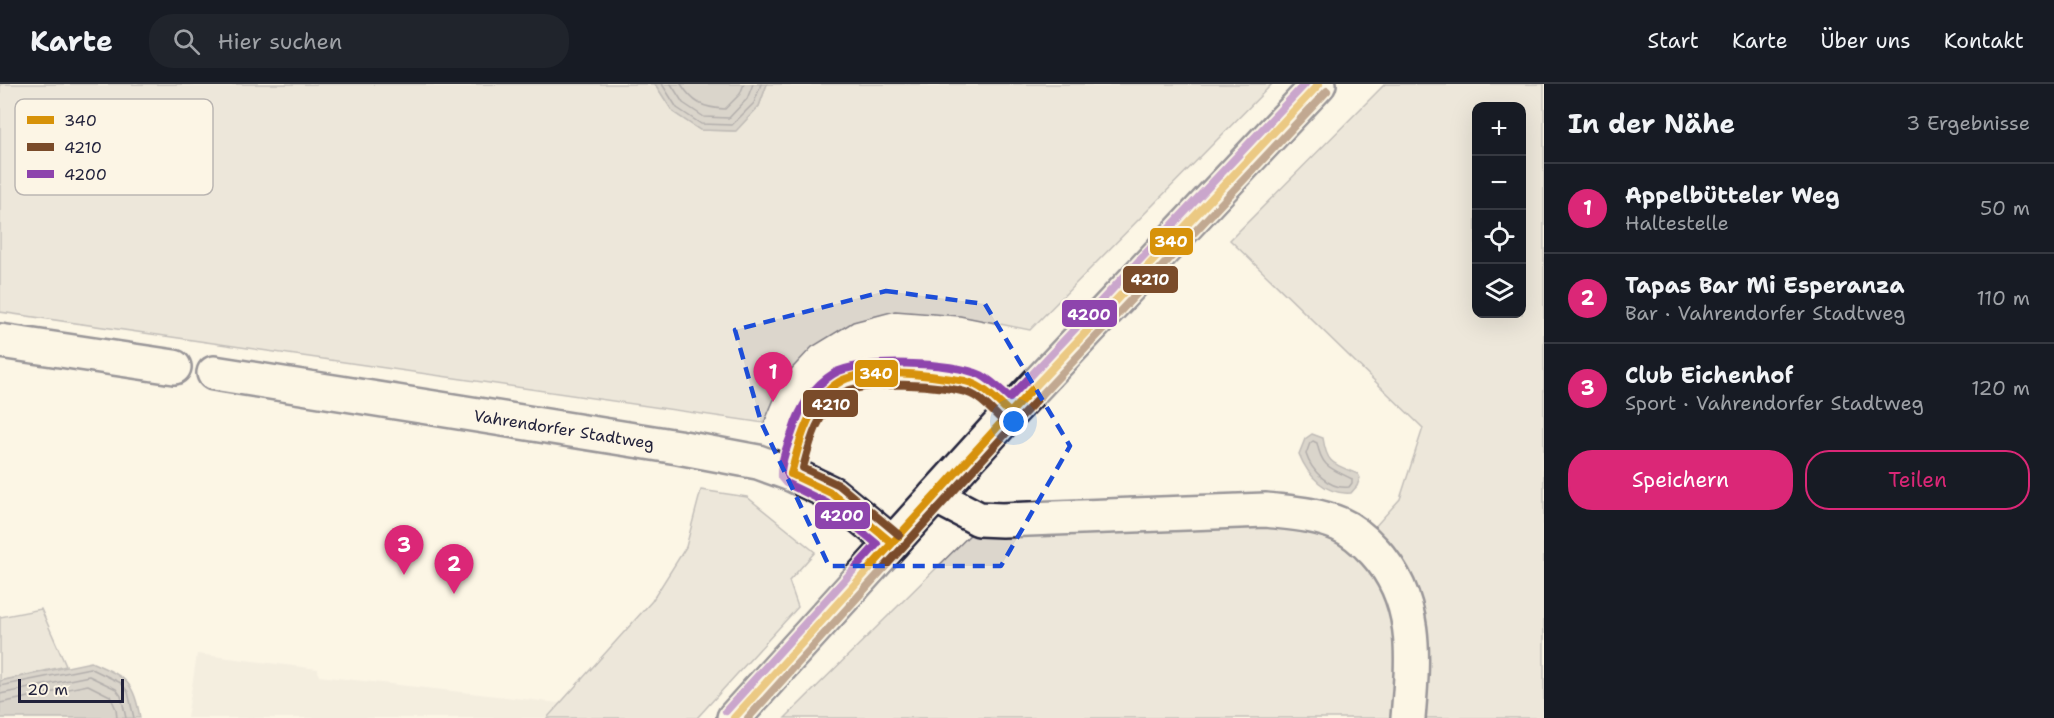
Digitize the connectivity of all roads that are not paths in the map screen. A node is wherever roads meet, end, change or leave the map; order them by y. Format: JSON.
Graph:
{"nodes":[{"id":1,"x":1318,"y":84,"type":"edge"},
{"id":2,"x":0,"y":341,"type":"edge"},
{"id":3,"x":174,"y":367,"type":"dead end"},
{"id":4,"x":214,"y":373,"type":"dead end"},
{"id":5,"x":935,"y":496,"type":"junction"},
{"id":6,"x":892,"y":543,"type":"junction"},
{"id":7,"x":734,"y":718,"type":"edge"},
{"id":8,"x":1408,"y":718,"type":"edge"}],
"edges":[{"from":1,"to":5,"type":"street"},
{"from":2,"to":3,"type":"street"},
{"from":4,"to":6,"type":"street","name":"Vahrendorfer Stadtweg"},
{"from":5,"to":6,"type":"street"},
{"from":5,"to":8,"type":"street"},
{"from":6,"to":7,"type":"street"}]}
